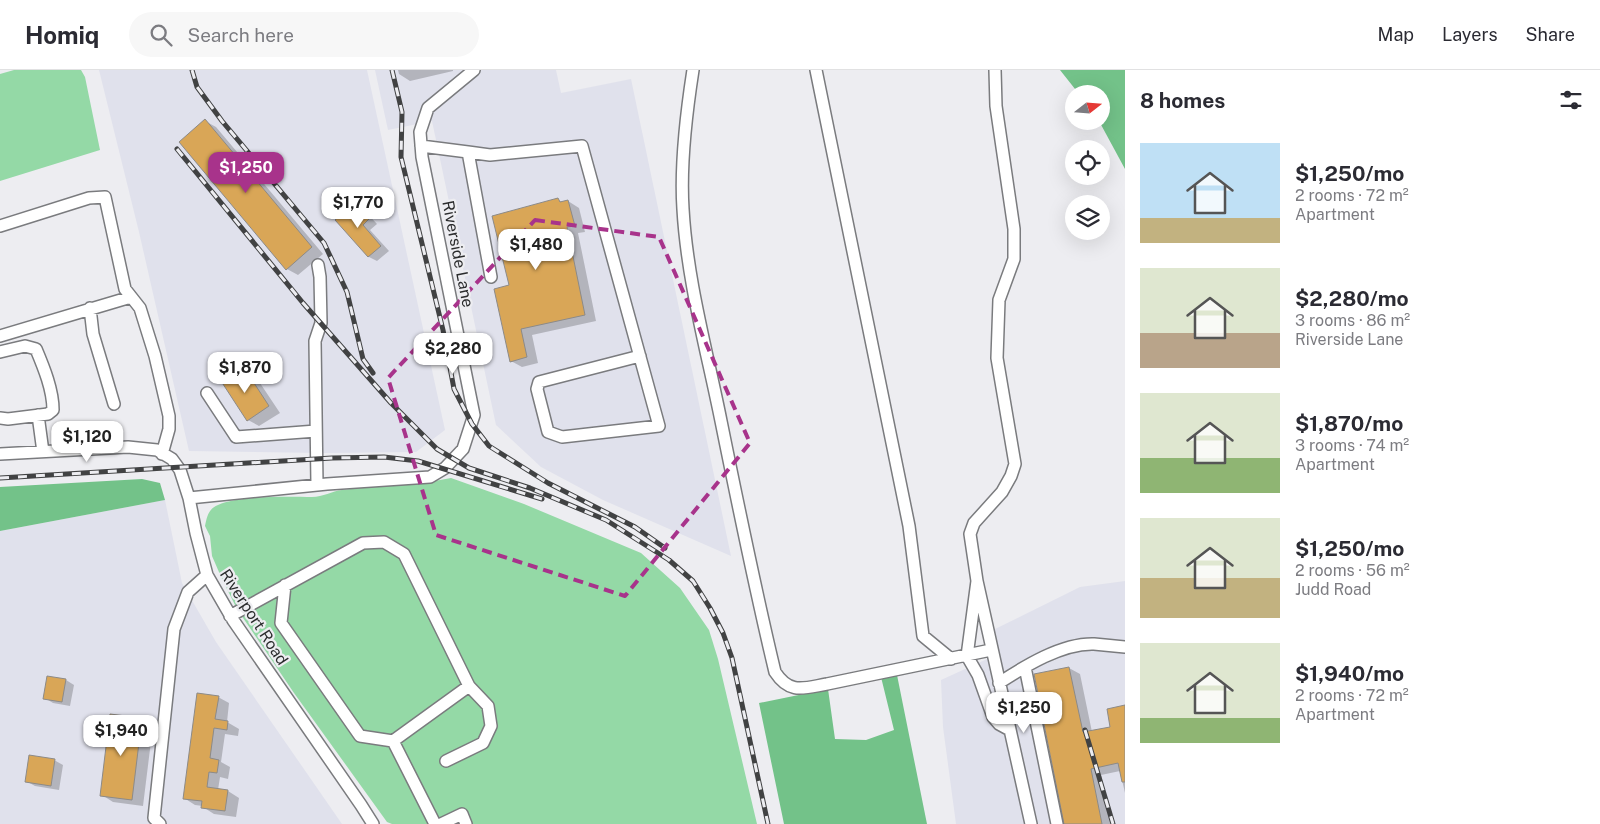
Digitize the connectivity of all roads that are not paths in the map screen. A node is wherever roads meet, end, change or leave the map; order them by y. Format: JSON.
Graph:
{"nodes":[{"id":1,"x":474,"y":70,"type":"edge"},
{"id":2,"x":693,"y":70,"type":"edge"},
{"id":3,"x":816,"y":70,"type":"edge"},
{"id":4,"x":995,"y":70,"type":"edge"},
{"id":5,"x":421,"y":146,"type":"junction"},
{"id":6,"x":468,"y":152,"type":"junction"},
{"id":7,"x":0,"y":226,"type":"edge"},
{"id":8,"x":318,"y":265,"type":"dead end"},
{"id":9,"x":491,"y":277,"type":"dead end"},
{"id":10,"x":130,"y":297,"type":"junction"},
{"id":11,"x":90,"y":308,"type":"junction"},
{"id":12,"x":0,"y":336,"type":"edge"},
{"id":13,"x":0,"y":352,"type":"edge"},
{"id":14,"x":640,"y":356,"type":"junction"},
{"id":15,"x":208,"y":393,"type":"dead end"},
{"id":16,"x":114,"y":404,"type":"dead end"},
{"id":17,"x":38,"y":416,"type":"junction"},
{"id":18,"x":0,"y":418,"type":"edge"},
{"id":19,"x":316,"y":431,"type":"junction"},
{"id":20,"x":42,"y":452,"type":"junction"},
{"id":21,"x":0,"y":454,"type":"edge"},
{"id":22,"x":162,"y":454,"type":"junction"},
{"id":23,"x":317,"y":485,"type":"junction"},
{"id":24,"x":189,"y":498,"type":"junction"},
{"id":25,"x":207,"y":575,"type":"junction"},
{"id":26,"x":977,"y":581,"type":"junction"},
{"id":27,"x":285,"y":585,"type":"junction"},
{"id":28,"x":230,"y":616,"type":"junction"},
{"id":29,"x":1125,"y":647,"type":"edge"},
{"id":30,"x":991,"y":650,"type":"junction"},
{"id":31,"x":967,"y":656,"type":"junction"},
{"id":32,"x":951,"y":659,"type":"junction"},
{"id":33,"x":1025,"y":667,"type":"junction"},
{"id":34,"x":999,"y":683,"type":"junction"},
{"id":35,"x":469,"y":686,"type":"junction"},
{"id":36,"x":1010,"y":730,"type":"junction"},
{"id":37,"x":393,"y":741,"type":"junction"},
{"id":38,"x":446,"y":761,"type":"dead end"},
{"id":39,"x":160,"y":824,"type":"edge"},
{"id":40,"x":373,"y":824,"type":"edge"},
{"id":41,"x":436,"y":824,"type":"edge"},
{"id":42,"x":441,"y":824,"type":"edge"},
{"id":43,"x":466,"y":824,"type":"edge"},
{"id":44,"x":1031,"y":824,"type":"edge"},
{"id":45,"x":1057,"y":824,"type":"edge"}],
"edges":[{"from":1,"to":5,"type":"street","name":"Riverside Lane"},
{"from":2,"to":32,"type":"street"},
{"from":3,"to":32,"type":"street"},
{"from":4,"to":26,"type":"street"},
{"from":5,"to":6,"type":"street"},
{"from":5,"to":23,"type":"street","name":"Riverside Lane"},
{"from":6,"to":9,"type":"street"},
{"from":6,"to":14,"type":"street"},
{"from":7,"to":10,"type":"street"},
{"from":8,"to":19,"type":"street"},
{"from":10,"to":11,"type":"street"},
{"from":10,"to":22,"type":"street"},
{"from":11,"to":12,"type":"street"},
{"from":11,"to":16,"type":"street"},
{"from":13,"to":17,"type":"street"},
{"from":14,"to":14,"type":"street"},
{"from":15,"to":19,"type":"street"},
{"from":17,"to":18,"type":"street"},
{"from":17,"to":20,"type":"street"},
{"from":19,"to":23,"type":"street"},
{"from":20,"to":21,"type":"street","name":"Riverport Road"},
{"from":20,"to":22,"type":"street","name":"Riverport Road"},
{"from":22,"to":24,"type":"street","name":"Riverport Road"},
{"from":23,"to":24,"type":"street","name":"Riverside Lane"},
{"from":24,"to":25,"type":"street","name":"Riverport Road"},
{"from":25,"to":28,"type":"street","name":"Riverport Road"},
{"from":25,"to":39,"type":"street"},
{"from":26,"to":30,"type":"street"},
{"from":26,"to":31,"type":"street"},
{"from":27,"to":28,"type":"street"},
{"from":27,"to":35,"type":"street"},
{"from":27,"to":37,"type":"street"},
{"from":28,"to":40,"type":"street","name":"Riverport Road"},
{"from":29,"to":33,"type":"street"},
{"from":30,"to":31,"type":"street"},
{"from":30,"to":34,"type":"street"},
{"from":31,"to":32,"type":"street"},
{"from":31,"to":36,"type":"street"},
{"from":33,"to":34,"type":"street"},
{"from":33,"to":45,"type":"street"},
{"from":34,"to":36,"type":"street"},
{"from":35,"to":37,"type":"street"},
{"from":35,"to":38,"type":"street"},
{"from":36,"to":44,"type":"street"},
{"from":37,"to":41,"type":"street"},
{"from":42,"to":43,"type":"street"}]}
